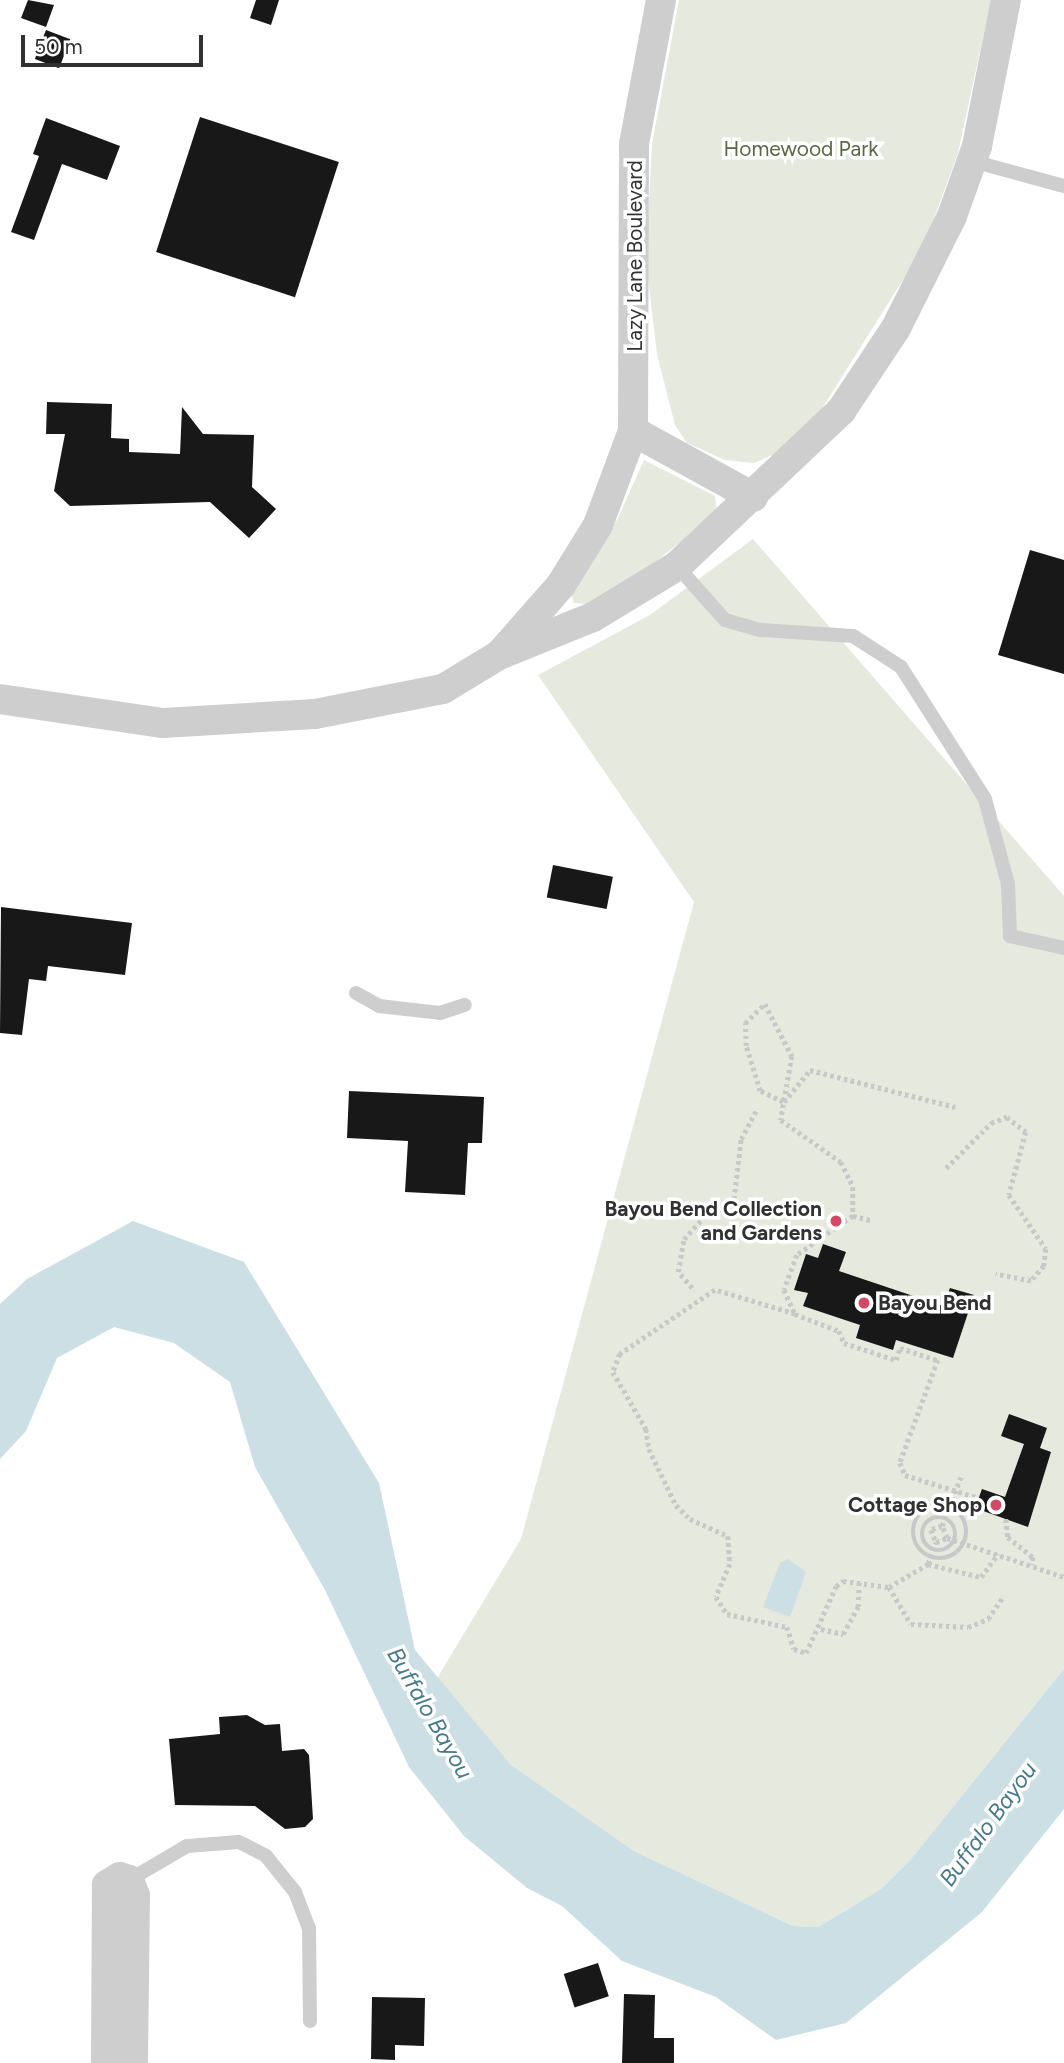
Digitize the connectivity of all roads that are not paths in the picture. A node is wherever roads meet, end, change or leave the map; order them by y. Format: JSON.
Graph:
{"nodes":[{"id":1,"x":661,"y":0,"type":"edge"},
{"id":2,"x":1006,"y":0,"type":"edge"},
{"id":3,"x":972,"y":161,"type":"junction"},
{"id":4,"x":1064,"y":186,"type":"edge"},
{"id":5,"x":633,"y":431,"type":"junction"},
{"id":6,"x":752,"y":498,"type":"junction"},
{"id":7,"x":677,"y":566,"type":"junction"},
{"id":8,"x":499,"y":655,"type":"junction"},
{"id":9,"x":0,"y":699,"type":"edge"},
{"id":10,"x":1064,"y":948,"type":"edge"},
{"id":11,"x":356,"y":993,"type":"dead end"},
{"id":12,"x":465,"y":1005,"type":"dead end"},
{"id":13,"x":129,"y":1880,"type":"joint"},
{"id":14,"x":120,"y":2001,"type":"junction"},
{"id":15,"x":310,"y":2021,"type":"dead end"},
{"id":16,"x":106,"y":2063,"type":"edge"},
{"id":17,"x":133,"y":2063,"type":"edge"}],
"edges":[{"from":1,"to":5,"type":"street","name":"Lazy Lane Boulevard"},
{"from":2,"to":3,"type":"street","name":"Lazy Lane Boulevard"},
{"from":3,"to":4,"type":"lane"},
{"from":3,"to":6,"type":"street","name":"Lazy Lane Boulevard"},
{"from":5,"to":6,"type":"street"},
{"from":5,"to":8,"type":"street","name":"Lazy Lane Boulevard"},
{"from":6,"to":7,"type":"street","name":"Lazy Lane Boulevard"},
{"from":7,"to":8,"type":"street","name":"Lazy Lane Boulevard"},
{"from":7,"to":10,"type":"lane"},
{"from":8,"to":9,"type":"street","name":"Lazy Lane Boulevard"},
{"from":11,"to":12,"type":"lane"},
{"from":13,"to":14,"type":"street"},
{"from":13,"to":15,"type":"lane"},
{"from":14,"to":16,"type":"street"},
{"from":14,"to":17,"type":"street"}]}
